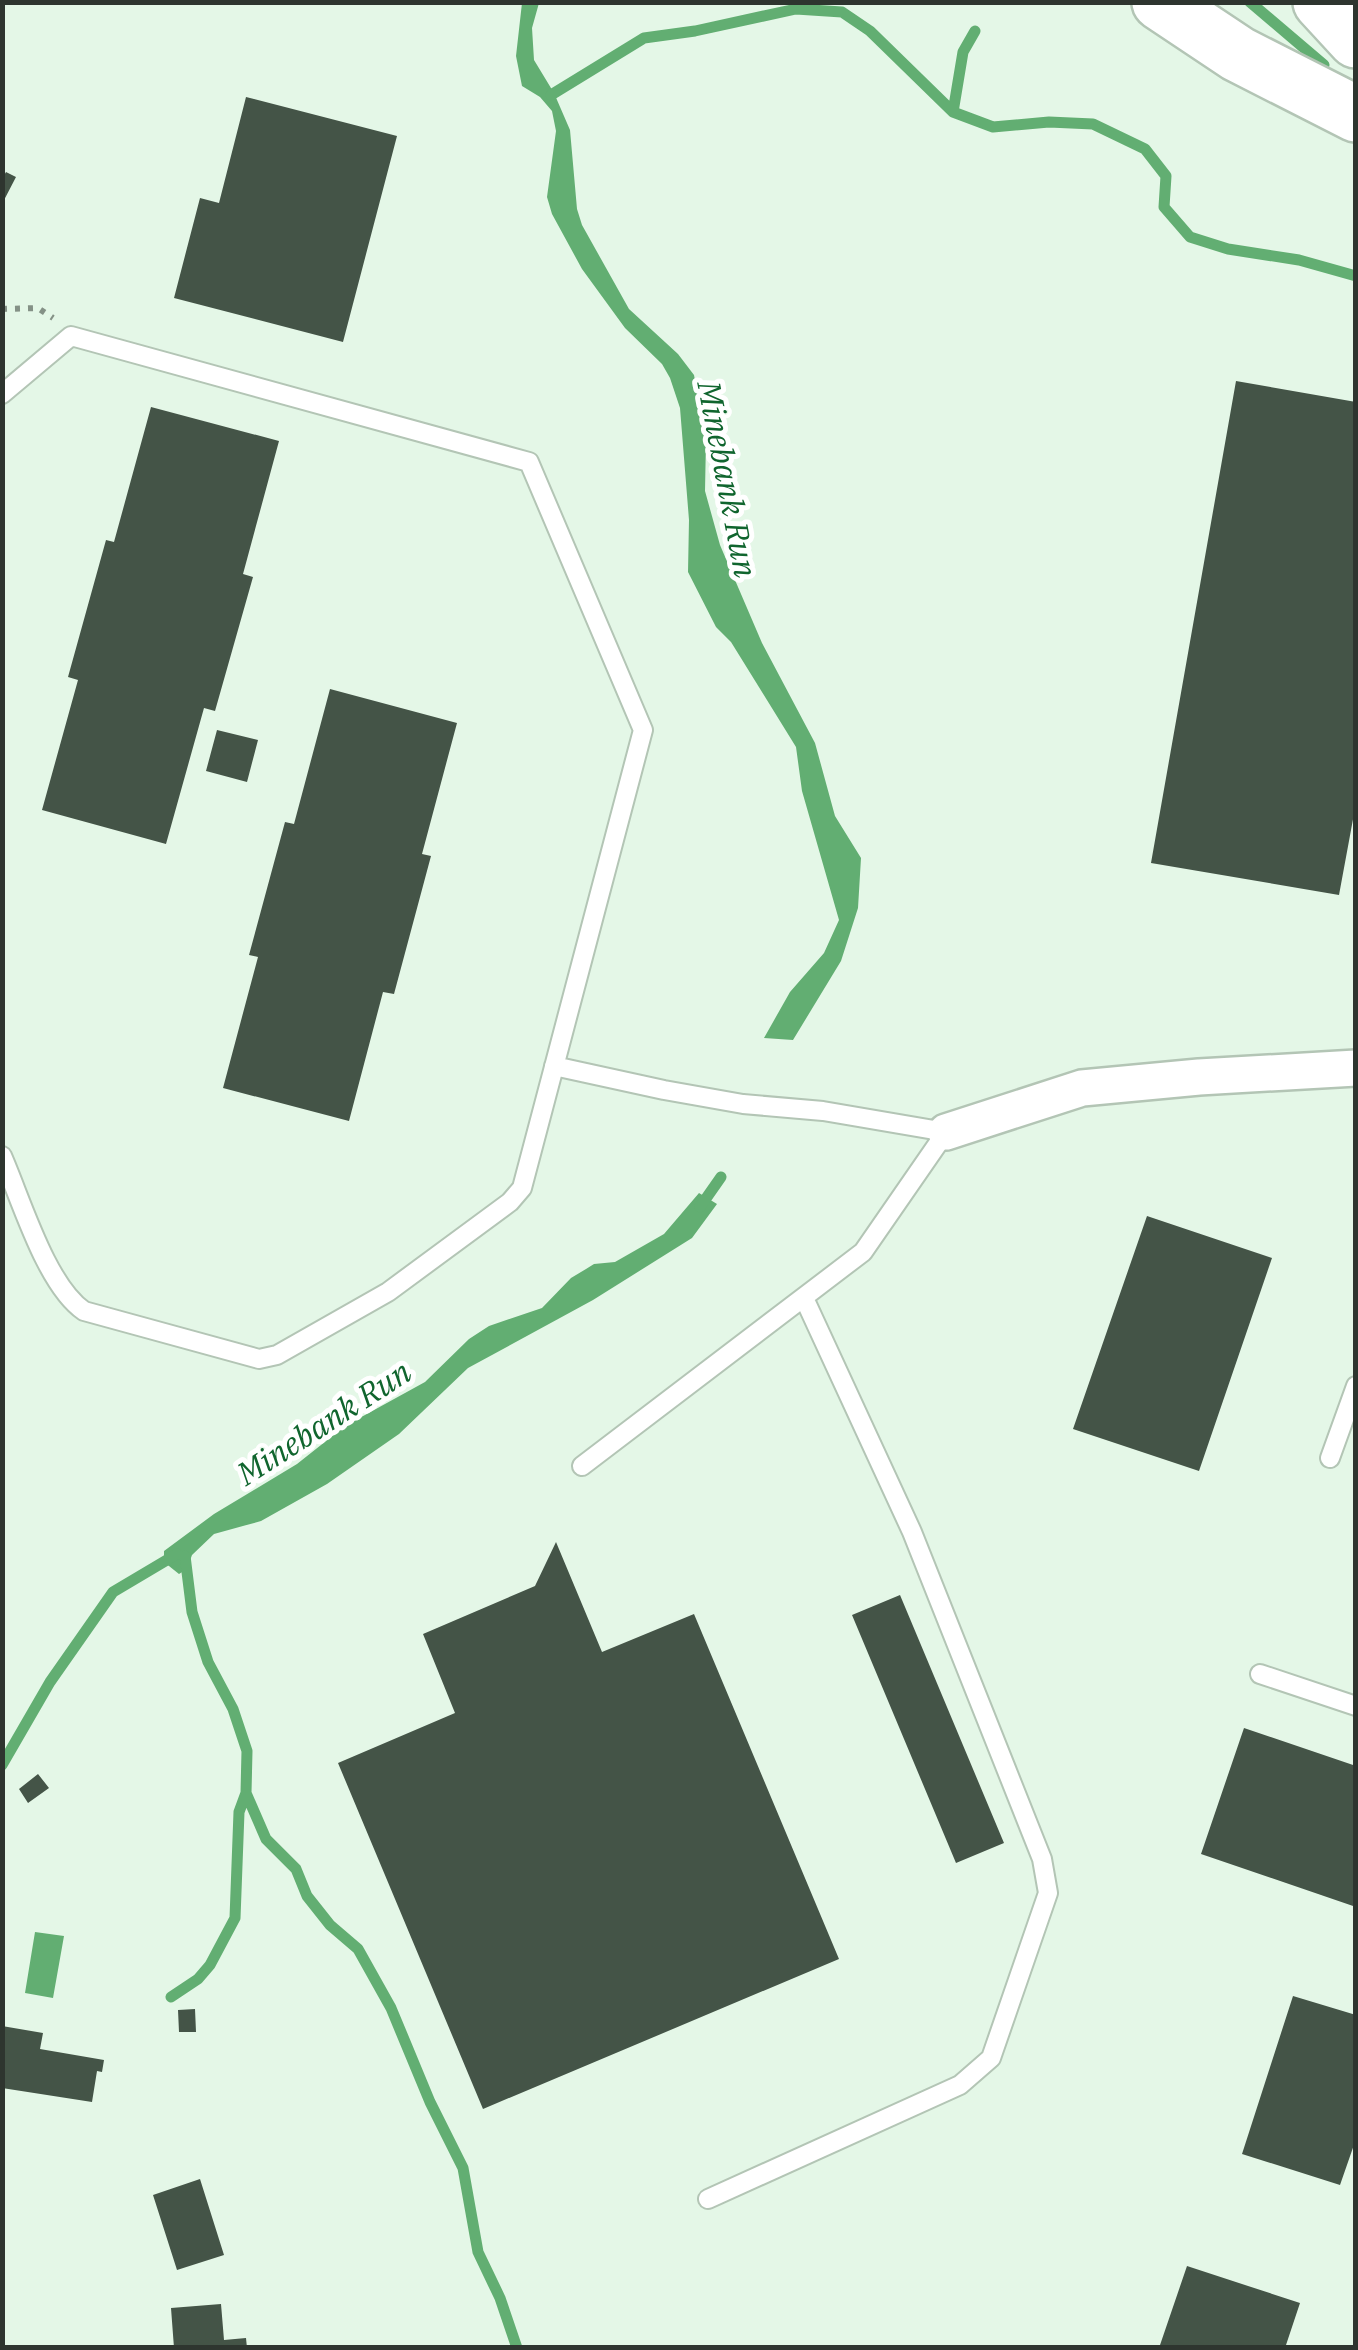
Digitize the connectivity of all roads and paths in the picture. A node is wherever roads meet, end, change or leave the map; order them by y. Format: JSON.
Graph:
{"nodes":[{"id":1,"x":1160,"y":2,"type":"edge"},
{"id":2,"x":1321,"y":2,"type":"edge"},
{"id":3,"x":1356,"y":40,"type":"edge"},
{"id":4,"x":1356,"y":114,"type":"edge"},
{"id":5,"x":2,"y":310,"type":"edge"},
{"id":6,"x":72,"y":336,"type":"junction"},
{"id":7,"x":2,"y":394,"type":"edge"},
{"id":8,"x":554,"y":1066,"type":"junction"},
{"id":9,"x":1356,"y":1068,"type":"edge"},
{"id":10,"x":946,"y":1132,"type":"junction"},
{"id":11,"x":2,"y":1156,"type":"edge"},
{"id":12,"x":804,"y":1298,"type":"junction"},
{"id":13,"x":1356,"y":1386,"type":"edge"},
{"id":14,"x":1330,"y":1458,"type":"dead end"},
{"id":15,"x":582,"y":1466,"type":"dead end"},
{"id":16,"x":1260,"y":1674,"type":"dead end"},
{"id":17,"x":1356,"y":1706,"type":"edge"},
{"id":18,"x":708,"y":2199,"type":"dead end"}],
"edges":[{"from":1,"to":4,"type":"highway"},
{"from":2,"to":3,"type":"highway"},
{"from":5,"to":6,"type":"path"},
{"from":6,"to":7,"type":"lane"},
{"from":6,"to":8,"type":"lane"},
{"from":8,"to":10,"type":"lane"},
{"from":8,"to":11,"type":"lane"},
{"from":9,"to":10,"type":"street"},
{"from":10,"to":12,"type":"lane"},
{"from":12,"to":15,"type":"lane"},
{"from":12,"to":18,"type":"lane"},
{"from":13,"to":14,"type":"lane"},
{"from":16,"to":17,"type":"lane"}]}
